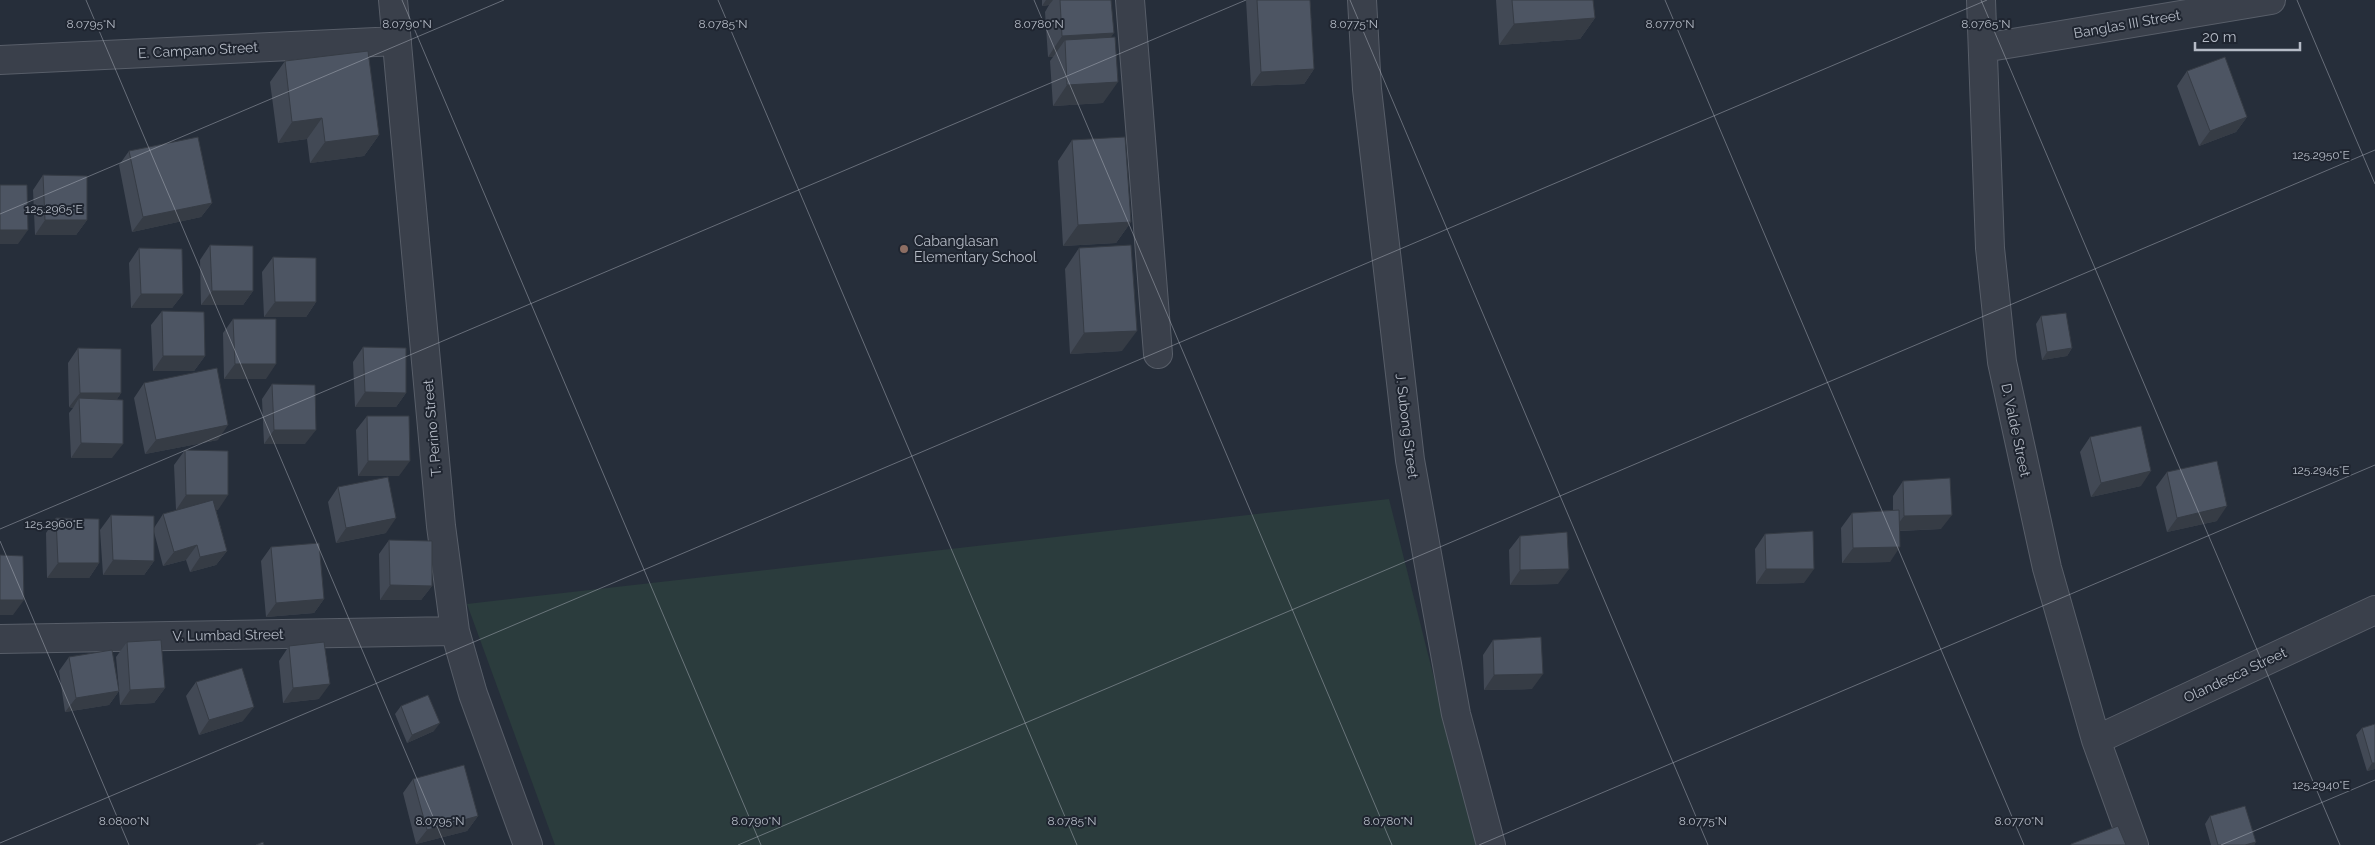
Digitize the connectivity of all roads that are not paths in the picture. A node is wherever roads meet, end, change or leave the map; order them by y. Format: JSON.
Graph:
{"nodes":[{"id":1,"x":393,"y":0,"type":"edge"},
{"id":2,"x":1130,"y":0,"type":"edge"},
{"id":3,"x":1362,"y":0,"type":"edge"},
{"id":4,"x":1981,"y":0,"type":"edge"},
{"id":5,"x":2271,"y":0,"type":"edge"},
{"id":6,"x":397,"y":41,"type":"junction"},
{"id":7,"x":1983,"y":48,"type":"junction"},
{"id":8,"x":0,"y":60,"type":"edge"},
{"id":9,"x":1158,"y":354,"type":"dead end"},
{"id":10,"x":2375,"y":610,"type":"edge"},
{"id":11,"x":455,"y":631,"type":"junction"},
{"id":12,"x":0,"y":639,"type":"edge"},
{"id":13,"x":2096,"y":740,"type":"junction"},
{"id":14,"x":528,"y":845,"type":"edge"},
{"id":15,"x":1491,"y":845,"type":"edge"},
{"id":16,"x":2134,"y":845,"type":"edge"}],
"edges":[{"from":1,"to":6,"type":"street","name":"T. Perino Street"},
{"from":2,"to":9,"type":"street"},
{"from":3,"to":15,"type":"street","name":"J. Subong Street"},
{"from":4,"to":7,"type":"street","name":"D. Valde Street"},
{"from":5,"to":7,"type":"street","name":"Banglas III Street"},
{"from":6,"to":8,"type":"street","name":"E. Campano Street"},
{"from":6,"to":11,"type":"street","name":"T. Perino Street"},
{"from":7,"to":13,"type":"street","name":"D. Valde Street"},
{"from":10,"to":13,"type":"street","name":"Olandesca Street"},
{"from":11,"to":12,"type":"street","name":"V. Lumbad Street"},
{"from":11,"to":14,"type":"street","name":"T. Perino Street"},
{"from":13,"to":16,"type":"street","name":"D. Valde Street"}]}
